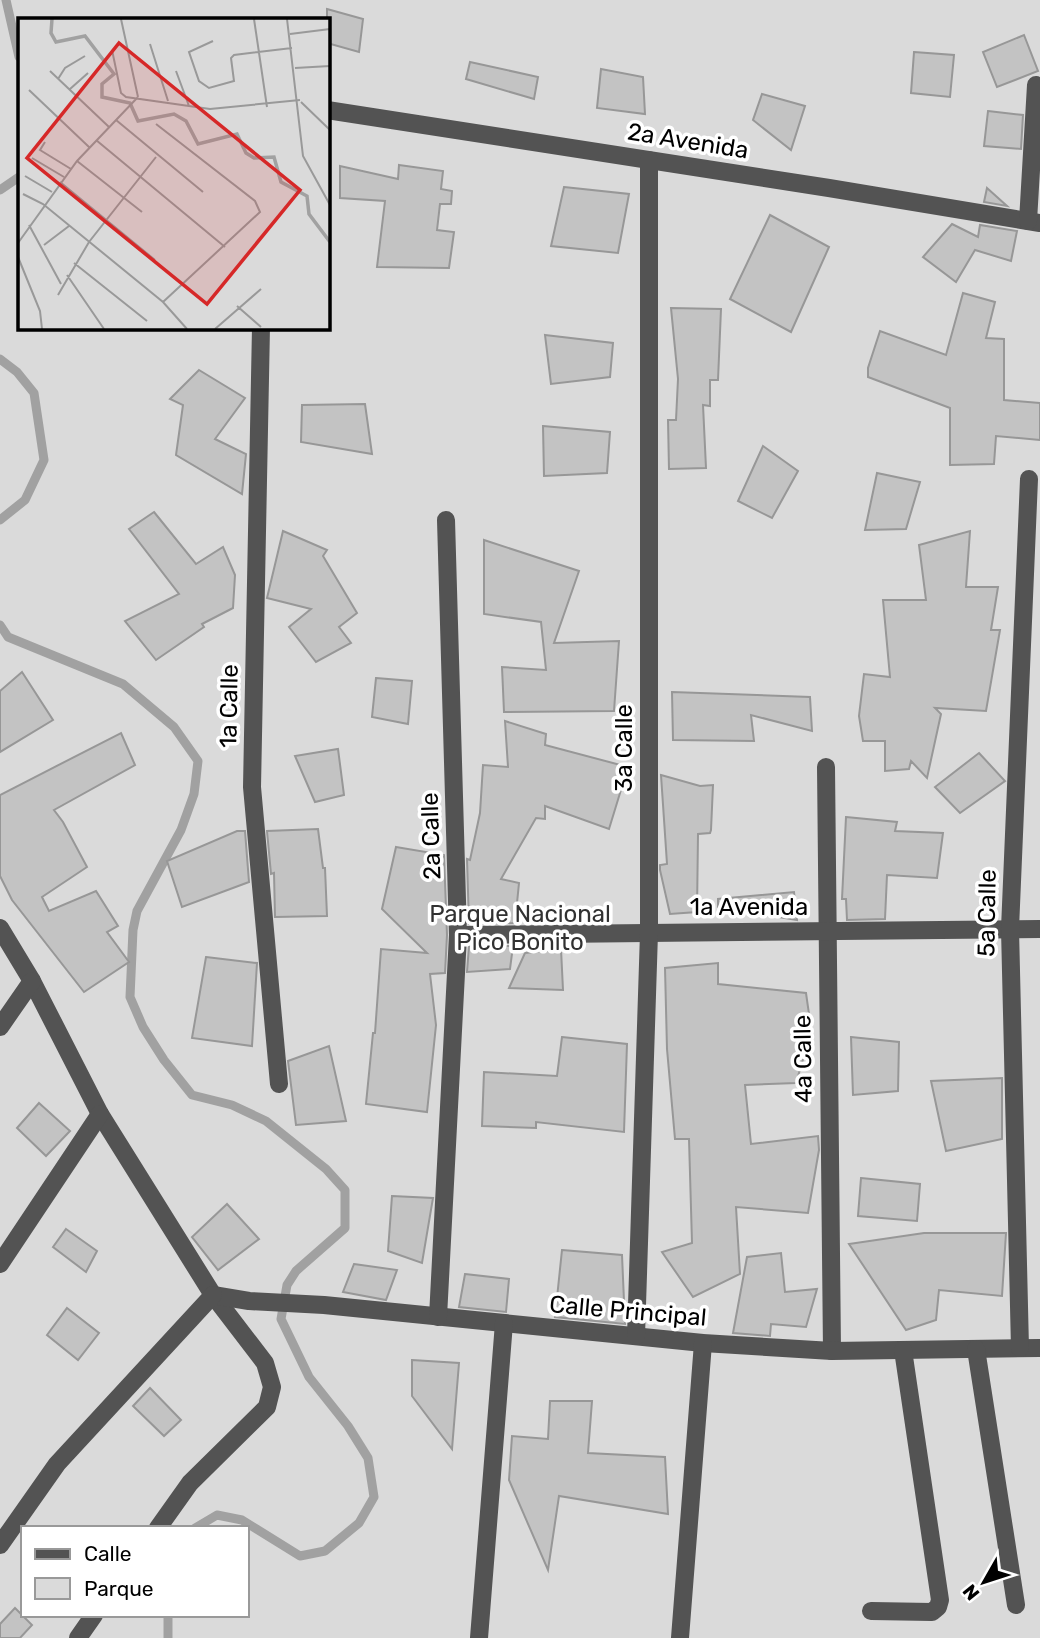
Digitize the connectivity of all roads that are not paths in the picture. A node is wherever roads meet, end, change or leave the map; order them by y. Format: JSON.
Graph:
{"nodes":[{"id":1,"x":1036,"y":85,"type":"dead end"},
{"id":2,"x":329,"y":110,"type":"edge"},
{"id":3,"x":649,"y":160,"type":"junction"},
{"id":4,"x":1034,"y":222,"type":"edge"},
{"id":5,"x":261,"y":329,"type":"edge"},
{"id":6,"x":1029,"y":479,"type":"dead end"},
{"id":7,"x":446,"y":520,"type":"dead end"},
{"id":8,"x":826,"y":767,"type":"dead end"},
{"id":9,"x":0,"y":928,"type":"edge"},
{"id":10,"x":1010,"y":929,"type":"junction"},
{"id":11,"x":1040,"y":929,"type":"edge"},
{"id":12,"x":826,"y":931,"type":"junction"},
{"id":13,"x":649,"y":933,"type":"junction"},
{"id":14,"x":458,"y":935,"type":"junction"},
{"id":15,"x":32,"y":981,"type":"junction"},
{"id":16,"x":0,"y":1027,"type":"edge"},
{"id":17,"x":279,"y":1084,"type":"dead end"},
{"id":18,"x":100,"y":1114,"type":"junction"},
{"id":19,"x":0,"y":1264,"type":"edge"},
{"id":20,"x":213,"y":1295,"type":"junction"},
{"id":21,"x":439,"y":1317,"type":"junction"},
{"id":22,"x":504,"y":1323,"type":"junction"},
{"id":23,"x":636,"y":1336,"type":"junction"},
{"id":24,"x":703,"y":1343,"type":"junction"},
{"id":25,"x":1020,"y":1348,"type":"junction"},
{"id":26,"x":976,"y":1349,"type":"junction"},
{"id":27,"x":1040,"y":1349,"type":"edge"},
{"id":28,"x":903,"y":1350,"type":"junction"},
{"id":29,"x":832,"y":1351,"type":"junction"},
{"id":30,"x":159,"y":1526,"type":"edge"},
{"id":31,"x":0,"y":1545,"type":"edge"},
{"id":32,"x":1016,"y":1605,"type":"dead end"},
{"id":33,"x":871,"y":1611,"type":"dead end"},
{"id":34,"x":93,"y":1617,"type":"edge"},
{"id":35,"x":78,"y":1638,"type":"edge"},
{"id":36,"x":479,"y":1638,"type":"edge"},
{"id":37,"x":680,"y":1638,"type":"edge"}],
"edges":[{"from":1,"to":4,"type":"street"},
{"from":2,"to":3,"type":"street","name":"2a Avenida"},
{"from":3,"to":4,"type":"street","name":"2a Avenida"},
{"from":3,"to":13,"type":"street","name":"3a Calle"},
{"from":5,"to":17,"type":"street","name":"1a Calle"},
{"from":6,"to":10,"type":"street","name":"5a Calle"},
{"from":7,"to":14,"type":"street","name":"2a Calle"},
{"from":8,"to":12,"type":"street","name":"4a Calle"},
{"from":9,"to":15,"type":"street"},
{"from":10,"to":11,"type":"street","name":"1a Avenida"},
{"from":10,"to":12,"type":"street","name":"1a Avenida"},
{"from":10,"to":25,"type":"street","name":"5a Calle"},
{"from":12,"to":13,"type":"street","name":"1a Avenida"},
{"from":12,"to":29,"type":"street","name":"4a Calle"},
{"from":13,"to":14,"type":"street","name":"1a Avenida"},
{"from":13,"to":23,"type":"street","name":"3a Calle"},
{"from":14,"to":21,"type":"street","name":"2a Calle"},
{"from":15,"to":16,"type":"street"},
{"from":15,"to":18,"type":"street"},
{"from":18,"to":19,"type":"street"},
{"from":18,"to":20,"type":"street"},
{"from":20,"to":21,"type":"street","name":"Calle Principal"},
{"from":20,"to":30,"type":"street"},
{"from":20,"to":31,"type":"street"},
{"from":21,"to":22,"type":"street","name":"Calle Principal"},
{"from":22,"to":23,"type":"street","name":"Calle Principal"},
{"from":22,"to":36,"type":"street"},
{"from":23,"to":24,"type":"street","name":"Calle Principal"},
{"from":24,"to":29,"type":"street","name":"Calle Principal"},
{"from":24,"to":37,"type":"street"},
{"from":25,"to":26,"type":"street","name":"Calle Principal"},
{"from":25,"to":27,"type":"street","name":"Calle Principal"},
{"from":26,"to":28,"type":"street","name":"Calle Principal"},
{"from":26,"to":32,"type":"street"},
{"from":28,"to":29,"type":"street","name":"Calle Principal"},
{"from":28,"to":33,"type":"street"},
{"from":34,"to":35,"type":"street"}]}
